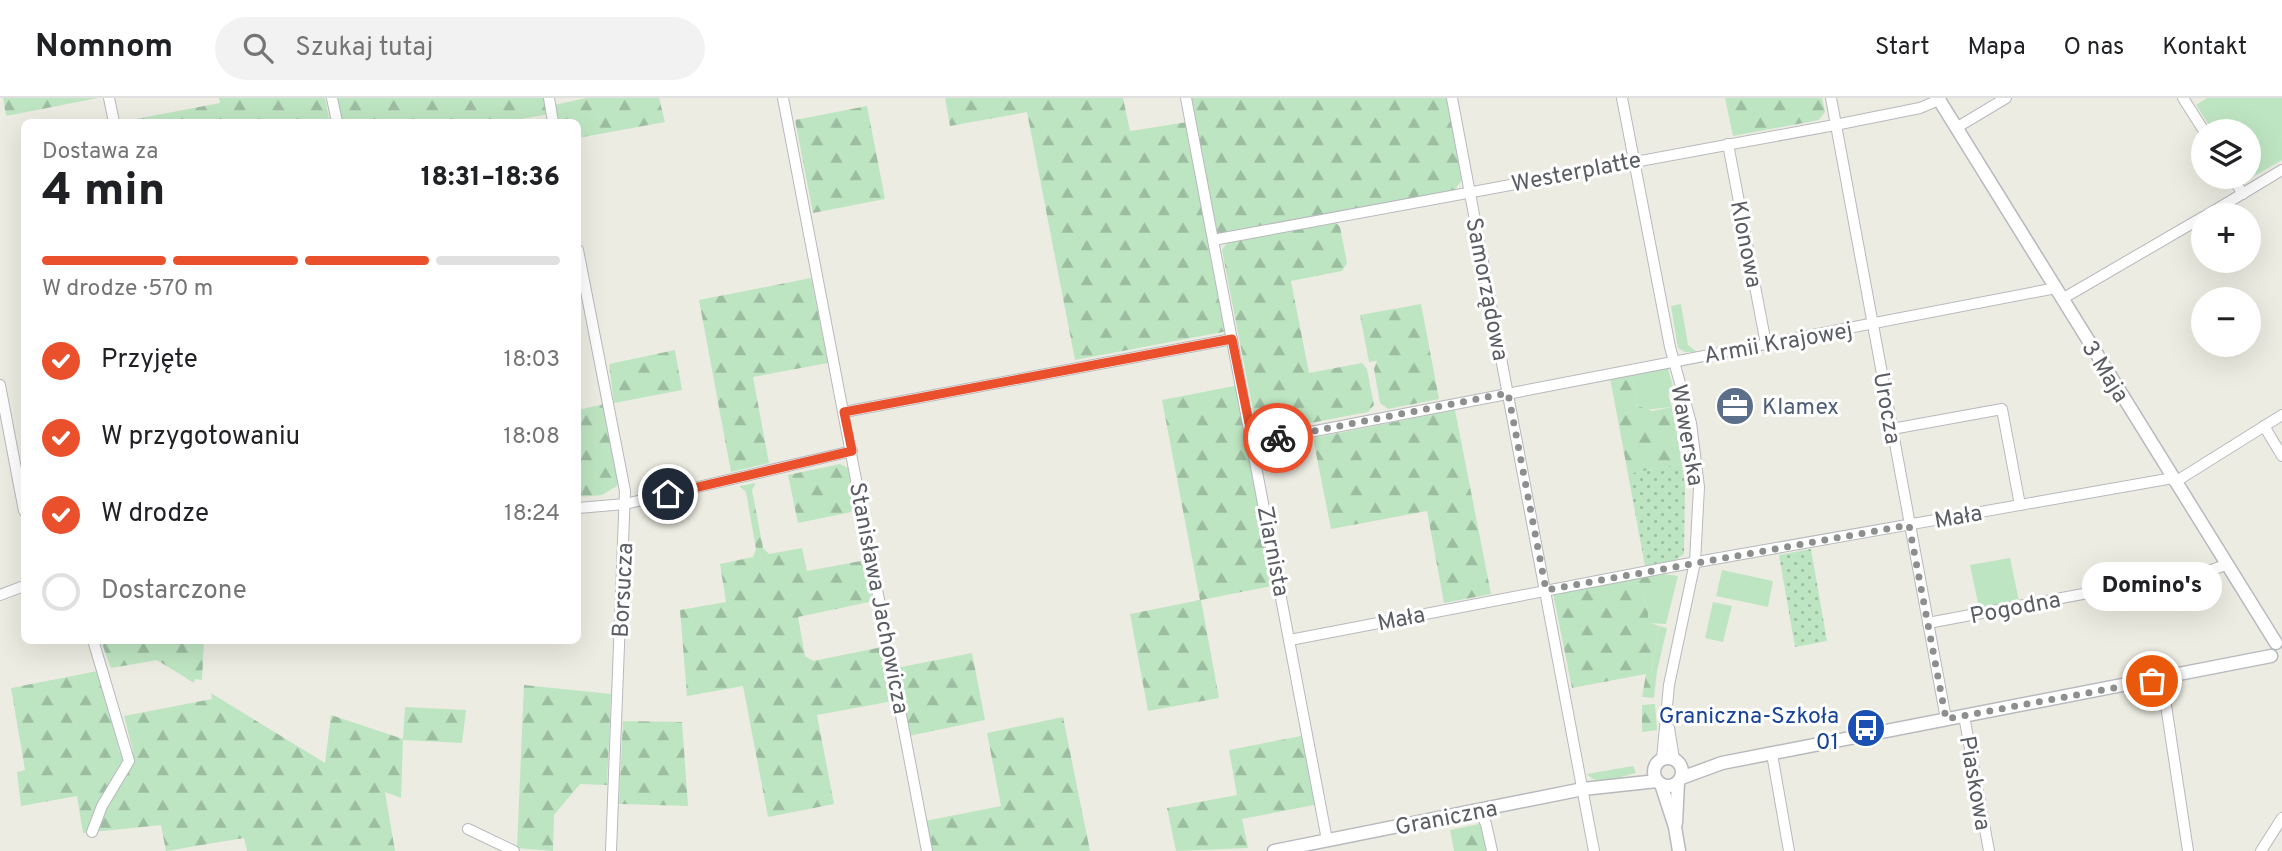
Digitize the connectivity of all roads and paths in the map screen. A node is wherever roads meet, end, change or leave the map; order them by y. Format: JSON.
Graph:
{"nodes":[{"id":1,"x":109,"y":98,"type":"edge"},
{"id":2,"x":332,"y":98,"type":"edge"},
{"id":3,"x":549,"y":98,"type":"edge"},
{"id":4,"x":783,"y":98,"type":"edge"},
{"id":5,"x":1186,"y":98,"type":"edge"},
{"id":6,"x":1452,"y":98,"type":"edge"},
{"id":7,"x":1622,"y":98,"type":"edge"},
{"id":8,"x":1830,"y":98,"type":"edge"},
{"id":9,"x":2006,"y":98,"type":"edge"},
{"id":10,"x":2183,"y":98,"type":"edge"},
{"id":11,"x":1938,"y":99,"type":"edge"},
{"id":12,"x":113,"y":119,"type":"edge"},
{"id":13,"x":336,"y":119,"type":"edge"},
{"id":14,"x":552,"y":119,"type":"edge"},
{"id":15,"x":2196,"y":119,"type":"edge"},
{"id":16,"x":1835,"y":125,"type":"junction"},
{"id":17,"x":1956,"y":128,"type":"junction"},
{"id":18,"x":1728,"y":144,"type":"junction"},
{"id":19,"x":1634,"y":160,"type":"junction"},
{"id":20,"x":2282,"y":170,"type":"edge"},
{"id":21,"x":2240,"y":189,"type":"edge"},
{"id":22,"x":1469,"y":191,"type":"junction"},
{"id":23,"x":2243,"y":194,"type":"junction"},
{"id":24,"x":2227,"y":203,"type":"edge"},
{"id":25,"x":2191,"y":223,"type":"edge"},
{"id":26,"x":1213,"y":240,"type":"junction"},
{"id":27,"x":581,"y":266,"type":"edge"},
{"id":28,"x":2059,"y":294,"type":"junction"},
{"id":29,"x":1873,"y":325,"type":"junction"},
{"id":30,"x":1232,"y":339,"type":"junction"},
{"id":31,"x":1766,"y":344,"type":"junction"},
{"id":32,"x":1674,"y":361,"type":"junction"},
{"id":33,"x":0,"y":386,"type":"edge"},
{"id":34,"x":1508,"y":393,"type":"junction"},
{"id":35,"x":844,"y":412,"type":"junction"},
{"id":36,"x":2282,"y":415,"type":"edge"},
{"id":37,"x":2264,"y":426,"type":"junction"},
{"id":38,"x":1892,"y":429,"type":"junction"},
{"id":39,"x":1253,"y":443,"type":"junction"},
{"id":40,"x":852,"y":451,"type":"junction"},
{"id":41,"x":2282,"y":456,"type":"edge"},
{"id":42,"x":2174,"y":480,"type":"junction"},
{"id":43,"x":21,"y":495,"type":"edge"},
{"id":44,"x":625,"y":504,"type":"junction"},
{"id":45,"x":2020,"y":505,"type":"junction"},
{"id":46,"x":581,"y":508,"type":"edge"},
{"id":47,"x":1909,"y":525,"type":"junction"},
{"id":48,"x":1695,"y":562,"type":"junction"},
{"id":49,"x":2226,"y":565,"type":"junction"},
{"id":50,"x":21,"y":587,"type":"edge"},
{"id":51,"x":1546,"y":590,"type":"junction"},
{"id":52,"x":0,"y":595,"type":"edge"},
{"id":53,"x":1928,"y":623,"type":"junction"},
{"id":54,"x":1290,"y":639,"type":"junction"},
{"id":55,"x":2279,"y":642,"type":"edge"},
{"id":56,"x":94,"y":644,"type":"edge"},
{"id":57,"x":2277,"y":659,"type":"edge"},
{"id":58,"x":2162,"y":679,"type":"junction"},
{"id":59,"x":1964,"y":716,"type":"junction"},
{"id":60,"x":1946,"y":719,"type":"junction"},
{"id":61,"x":1772,"y":754,"type":"junction"},
{"id":62,"x":1722,"y":763,"type":"junction"},
{"id":63,"x":1665,"y":769,"type":"junction"},
{"id":64,"x":1680,"y":780,"type":"junction"},
{"id":65,"x":1583,"y":789,"type":"junction"},
{"id":66,"x":1479,"y":810,"type":"junction"},
{"id":67,"x":2282,"y":818,"type":"edge"},
{"id":68,"x":1675,"y":827,"type":"junction"},
{"id":69,"x":468,"y":829,"type":"dead end"},
{"id":70,"x":92,"y":832,"type":"dead end"},
{"id":71,"x":1327,"y":840,"type":"junction"},
{"id":72,"x":514,"y":851,"type":"edge"},
{"id":73,"x":611,"y":851,"type":"edge"},
{"id":74,"x":927,"y":851,"type":"edge"},
{"id":75,"x":1274,"y":851,"type":"edge"},
{"id":76,"x":1492,"y":851,"type":"edge"},
{"id":77,"x":1594,"y":851,"type":"edge"},
{"id":78,"x":1679,"y":851,"type":"edge"},
{"id":79,"x":1789,"y":851,"type":"edge"},
{"id":80,"x":1989,"y":851,"type":"edge"},
{"id":81,"x":2188,"y":851,"type":"edge"},
{"id":82,"x":2261,"y":851,"type":"edge"}],
"edges":[{"from":1,"to":12,"type":"street"},
{"from":2,"to":13,"type":"street"},
{"from":3,"to":14,"type":"street"},
{"from":4,"to":35,"type":"street","name":"Stanisława Jachowicza"},
{"from":5,"to":26,"type":"street","name":"Ziarnista"},
{"from":6,"to":22,"type":"street","name":"Samorządowa"},
{"from":7,"to":19,"type":"street","name":"Wawerska"},
{"from":8,"to":16,"type":"street","name":"Urocza"},
{"from":9,"to":17,"type":"street"},
{"from":10,"to":15,"type":"street"},
{"from":11,"to":16,"type":"street","name":"Westerplatte"},
{"from":11,"to":17,"type":"street","name":"3 Maja"},
{"from":16,"to":18,"type":"street","name":"Westerplatte"},
{"from":16,"to":29,"type":"street","name":"Urocza"},
{"from":17,"to":28,"type":"street","name":"3 Maja"},
{"from":18,"to":19,"type":"street","name":"Westerplatte"},
{"from":18,"to":31,"type":"street","name":"Klonowa"},
{"from":19,"to":22,"type":"street","name":"Westerplatte"},
{"from":19,"to":32,"type":"street","name":"Wawerska"},
{"from":20,"to":23,"type":"street","name":"Armii Krajowej"},
{"from":21,"to":23,"type":"street"},
{"from":22,"to":26,"type":"street","name":"Westerplatte"},
{"from":22,"to":34,"type":"street","name":"Samorządowa"},
{"from":23,"to":24,"type":"street","name":"Armii Krajowej"},
{"from":25,"to":28,"type":"street","name":"Armii Krajowej"},
{"from":26,"to":30,"type":"street","name":"Ziarnista"},
{"from":27,"to":44,"type":"street","name":"Borsucza"},
{"from":28,"to":29,"type":"street","name":"Armii Krajowej"},
{"from":28,"to":42,"type":"street","name":"3 Maja"},
{"from":29,"to":31,"type":"street","name":"Armii Krajowej"},
{"from":29,"to":38,"type":"street","name":"Urocza"},
{"from":30,"to":35,"type":"street"},
{"from":30,"to":39,"type":"street","name":"Ziarnista"},
{"from":31,"to":32,"type":"street","name":"Armii Krajowej"},
{"from":32,"to":34,"type":"street","name":"Armii Krajowej"},
{"from":32,"to":48,"type":"street","name":"Wawerska"},
{"from":33,"to":43,"type":"street"},
{"from":34,"to":39,"type":"street","name":"Armii Krajowej"},
{"from":34,"to":51,"type":"street","name":"Samorządowa"},
{"from":35,"to":40,"type":"street","name":"Stanisława Jachowicza"},
{"from":36,"to":37,"type":"street","name":"Mała"},
{"from":37,"to":41,"type":"street"},
{"from":37,"to":42,"type":"street","name":"Mała"},
{"from":38,"to":45,"type":"street"},
{"from":38,"to":47,"type":"street","name":"Urocza"},
{"from":39,"to":54,"type":"street","name":"Ziarnista"},
{"from":40,"to":44,"type":"street"},
{"from":40,"to":74,"type":"street","name":"Stanisława Jachowicza"},
{"from":42,"to":45,"type":"street","name":"Mała"},
{"from":42,"to":49,"type":"street","name":"3 Maja"},
{"from":44,"to":46,"type":"street"},
{"from":44,"to":73,"type":"street","name":"Borsucza"},
{"from":45,"to":47,"type":"street","name":"Mała"},
{"from":47,"to":48,"type":"street","name":"Mała"},
{"from":47,"to":53,"type":"street","name":"Urocza"},
{"from":48,"to":51,"type":"street","name":"Mała"},
{"from":48,"to":63,"type":"street","name":"Wawerska"},
{"from":49,"to":53,"type":"street","name":"Pogodna"},
{"from":49,"to":55,"type":"street","name":"3 Maja"},
{"from":50,"to":52,"type":"street"},
{"from":51,"to":54,"type":"street","name":"Mała"},
{"from":51,"to":65,"type":"street","name":"Samorządowa"},
{"from":53,"to":60,"type":"street","name":"Urocza"},
{"from":54,"to":71,"type":"street","name":"Ziarnista"},
{"from":55,"to":57,"type":"street"},
{"from":56,"to":70,"type":"street"},
{"from":57,"to":58,"type":"street","name":"Graniczna"},
{"from":58,"to":59,"type":"street","name":"Graniczna"},
{"from":58,"to":81,"type":"street"},
{"from":59,"to":60,"type":"street","name":"Graniczna"},
{"from":59,"to":80,"type":"street","name":"Piaskowa"},
{"from":60,"to":61,"type":"street","name":"Graniczna"},
{"from":61,"to":62,"type":"street","name":"Graniczna"},
{"from":61,"to":79,"type":"street"},
{"from":62,"to":63,"type":"street","name":"Graniczna"},
{"from":62,"to":64,"type":"street","name":"Graniczna"},
{"from":63,"to":64,"type":"street","name":"Wawerska"},
{"from":63,"to":64,"type":"street","name":"Graniczna"},
{"from":63,"to":65,"type":"street","name":"Graniczna"},
{"from":63,"to":68,"type":"street","name":"Wawerska"},
{"from":64,"to":68,"type":"street","name":"Wawerska"},
{"from":65,"to":66,"type":"street","name":"Graniczna"},
{"from":65,"to":77,"type":"street","name":"Samorządowa"},
{"from":66,"to":71,"type":"street","name":"Graniczna"},
{"from":66,"to":76,"type":"street"},
{"from":67,"to":82,"type":"street"},
{"from":68,"to":78,"type":"street","name":"Wawerska"},
{"from":69,"to":72,"type":"street"},
{"from":71,"to":75,"type":"street","name":"Graniczna"}]}
